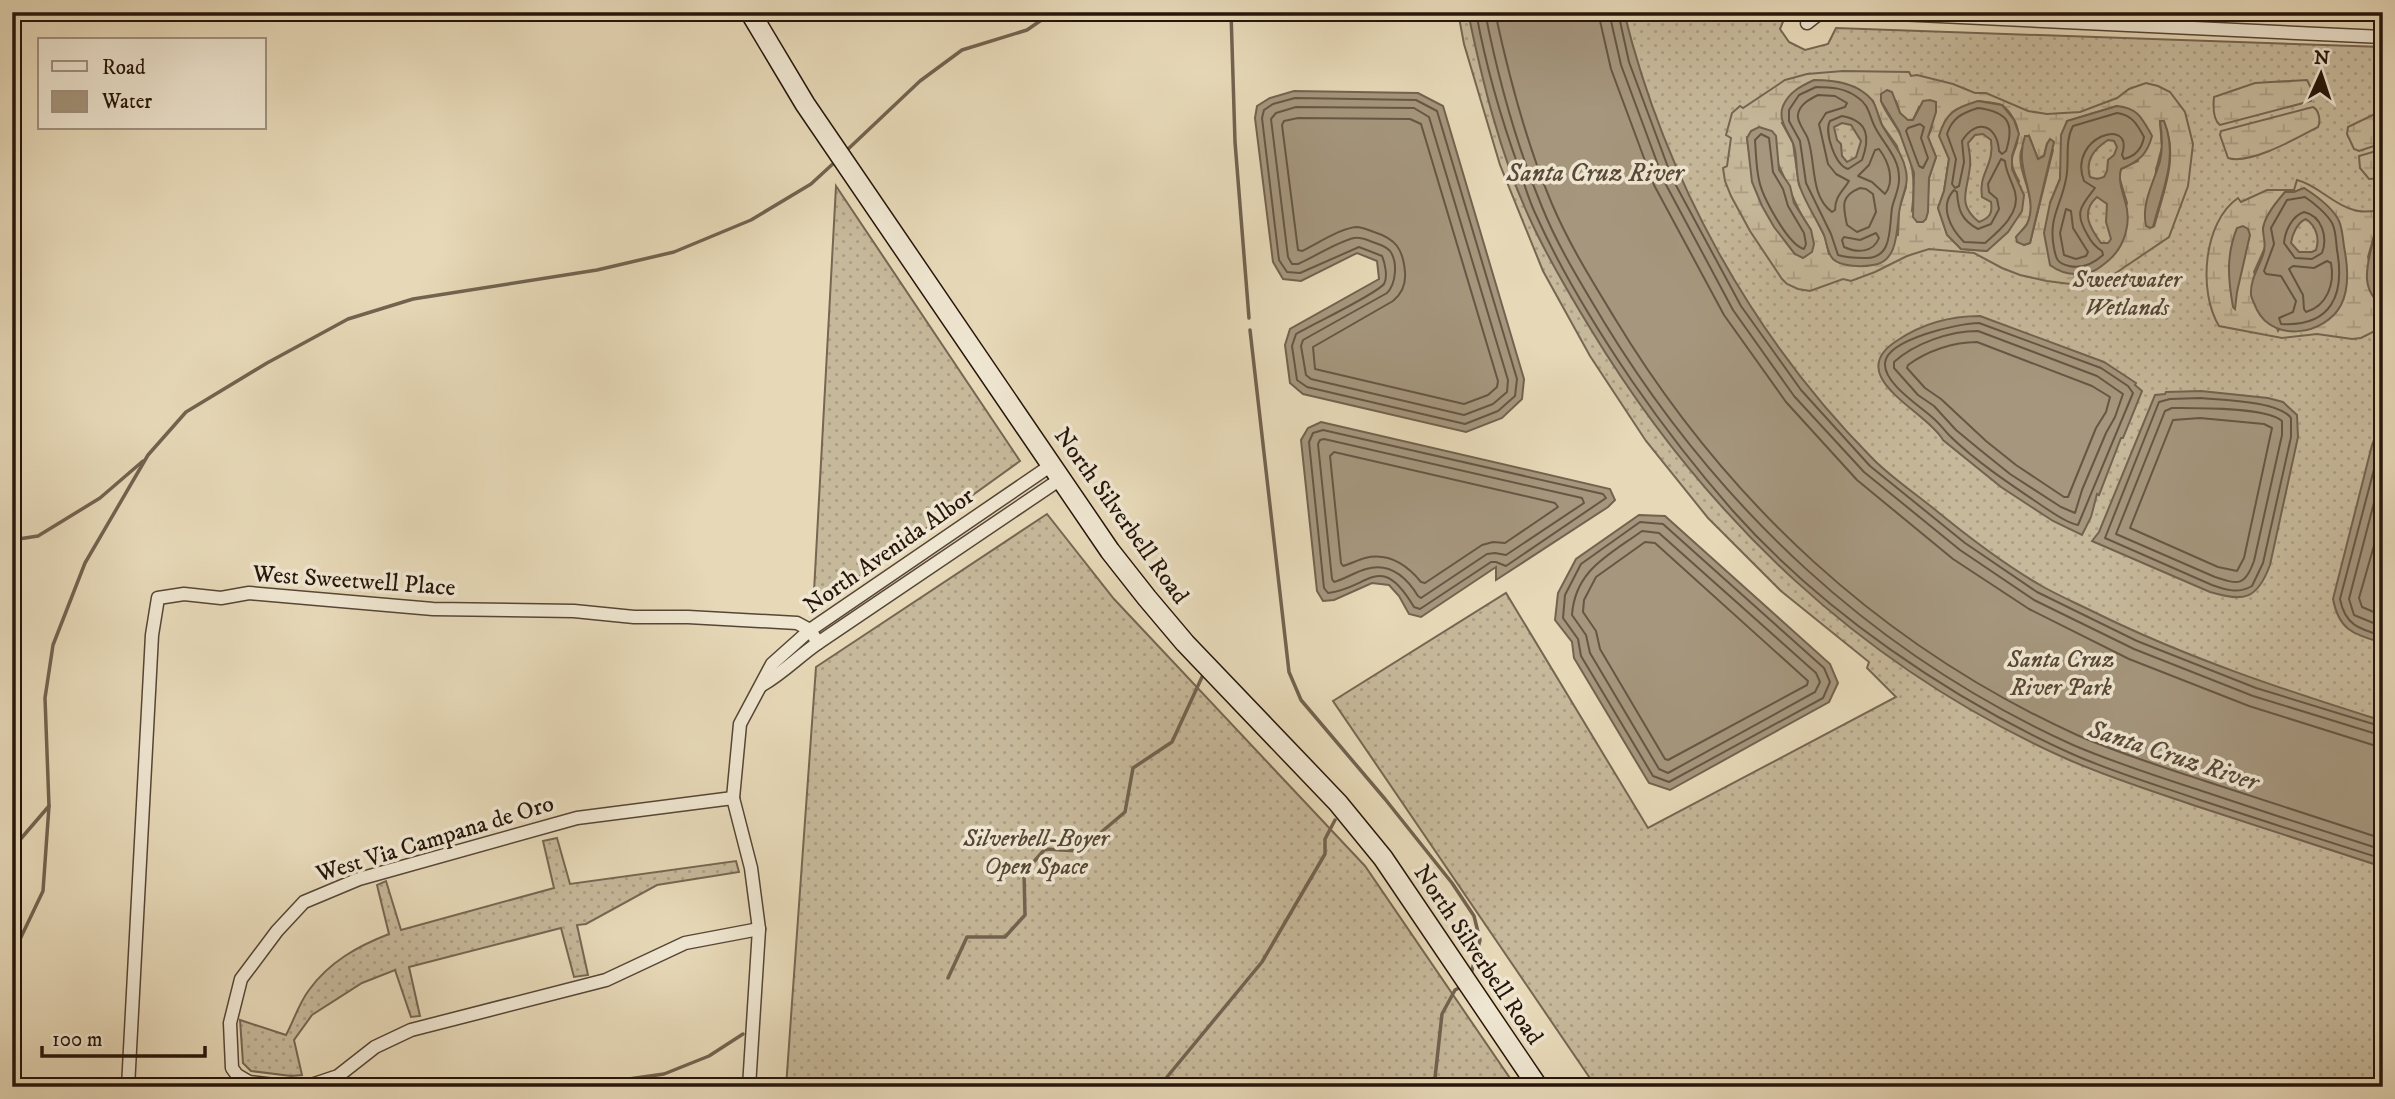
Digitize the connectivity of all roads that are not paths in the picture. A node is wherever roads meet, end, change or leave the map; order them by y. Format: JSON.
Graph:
{"nodes":[{"id":1,"x":750,"y":12,"type":"edge"},
{"id":2,"x":1821,"y":12,"type":"edge"},
{"id":3,"x":1855,"y":12,"type":"edge"},
{"id":4,"x":1807,"y":23,"type":"dead end"},
{"id":5,"x":2383,"y":37,"type":"edge"},
{"id":6,"x":1057,"y":471,"type":"junction"},
{"id":7,"x":870,"y":589,"type":"junction"},
{"id":8,"x":879,"y":602,"type":"junction"},
{"id":9,"x":810,"y":631,"type":"junction"},
{"id":10,"x":818,"y":643,"type":"junction"},
{"id":11,"x":762,"y":685,"type":"junction"},
{"id":12,"x":733,"y":798,"type":"junction"},
{"id":13,"x":759,"y":929,"type":"junction"},
{"id":14,"x":128,"y":1087,"type":"edge"},
{"id":15,"x":292,"y":1087,"type":"edge"},
{"id":16,"x":304,"y":1087,"type":"edge"},
{"id":17,"x":749,"y":1087,"type":"edge"},
{"id":18,"x":1538,"y":1087,"type":"edge"}],
"edges":[{"from":1,"to":6,"type":"main road","name":"North Silverbell Road"},
{"from":2,"to":4,"type":"street"},
{"from":3,"to":5,"type":"street"},
{"from":6,"to":7,"type":"street","name":"North Avenida Albor"},
{"from":6,"to":8,"type":"street","name":"North Avenida Albor"},
{"from":6,"to":18,"type":"main road","name":"North Silverbell Road"},
{"from":7,"to":8,"type":"street"},
{"from":7,"to":9,"type":"street","name":"North Avenida Albor"},
{"from":8,"to":10,"type":"street","name":"North Avenida Albor"},
{"from":9,"to":10,"type":"street"},
{"from":9,"to":11,"type":"street","name":"North Avenida Albor"},
{"from":9,"to":14,"type":"street","name":"West Sweetwell Place"},
{"from":10,"to":11,"type":"street","name":"North Avenida Albor"},
{"from":11,"to":12,"type":"street","name":"North Avenida Albor"},
{"from":12,"to":13,"type":"street","name":"North Avenida Albor"},
{"from":12,"to":15,"type":"street","name":"West Via Campana de Oro"},
{"from":13,"to":16,"type":"street"},
{"from":13,"to":17,"type":"street","name":"North Avenida Albor"}]}
